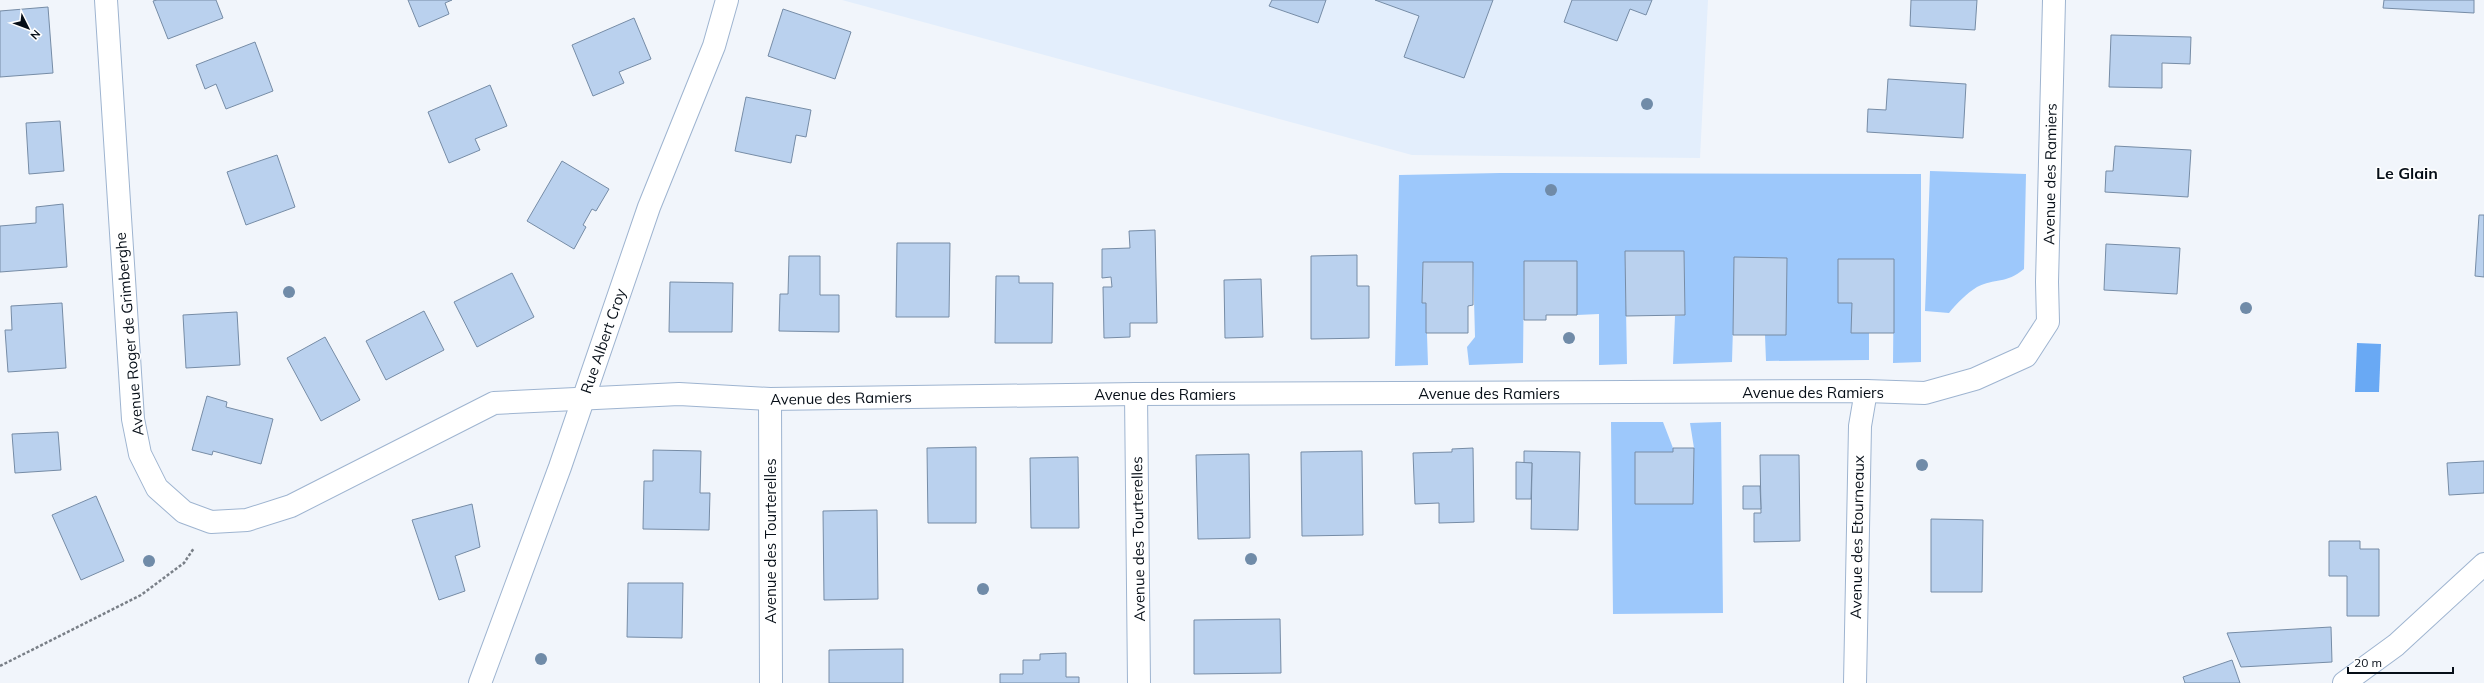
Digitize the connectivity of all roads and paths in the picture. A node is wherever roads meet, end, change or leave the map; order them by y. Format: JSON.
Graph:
{"nodes":[{"id":1,"x":106,"y":0,"type":"edge"},
{"id":2,"x":727,"y":0,"type":"edge"},
{"id":3,"x":2054,"y":0,"type":"edge"},
{"id":4,"x":1866,"y":391,"type":"junction"},
{"id":5,"x":1136,"y":394,"type":"junction"},
{"id":6,"x":583,"y":397,"type":"junction"},
{"id":7,"x":770,"y":399,"type":"junction"},
{"id":8,"x":210,"y":522,"type":"junction"},
{"id":9,"x":2484,"y":564,"type":"edge"},
{"id":10,"x":0,"y":666,"type":"edge"},
{"id":11,"x":480,"y":683,"type":"edge"},
{"id":12,"x":771,"y":683,"type":"edge"},
{"id":13,"x":1139,"y":683,"type":"edge"},
{"id":14,"x":1855,"y":683,"type":"edge"},
{"id":15,"x":2344,"y":683,"type":"edge"}],
"edges":[{"from":1,"to":8,"type":"street","name":"Avenue Roger de Grimberghe"},
{"from":2,"to":6,"type":"street","name":"Rue Albert Croy"},
{"from":3,"to":4,"type":"street","name":"Avenue des Ramiers"},
{"from":4,"to":5,"type":"street","name":"Avenue des Ramiers"},
{"from":4,"to":14,"type":"street","name":"Avenue des Etourneaux"},
{"from":5,"to":7,"type":"street","name":"Avenue des Ramiers"},
{"from":5,"to":13,"type":"street","name":"Avenue des Tourterelles"},
{"from":6,"to":7,"type":"street","name":"Avenue des Ramiers"},
{"from":6,"to":8,"type":"street","name":"Avenue Roger de Grimberghe"},
{"from":6,"to":11,"type":"street","name":"Rue Albert Croy"},
{"from":7,"to":12,"type":"street","name":"Avenue des Tourterelles"},
{"from":8,"to":10,"type":"path"},
{"from":9,"to":15,"type":"street"}]}
